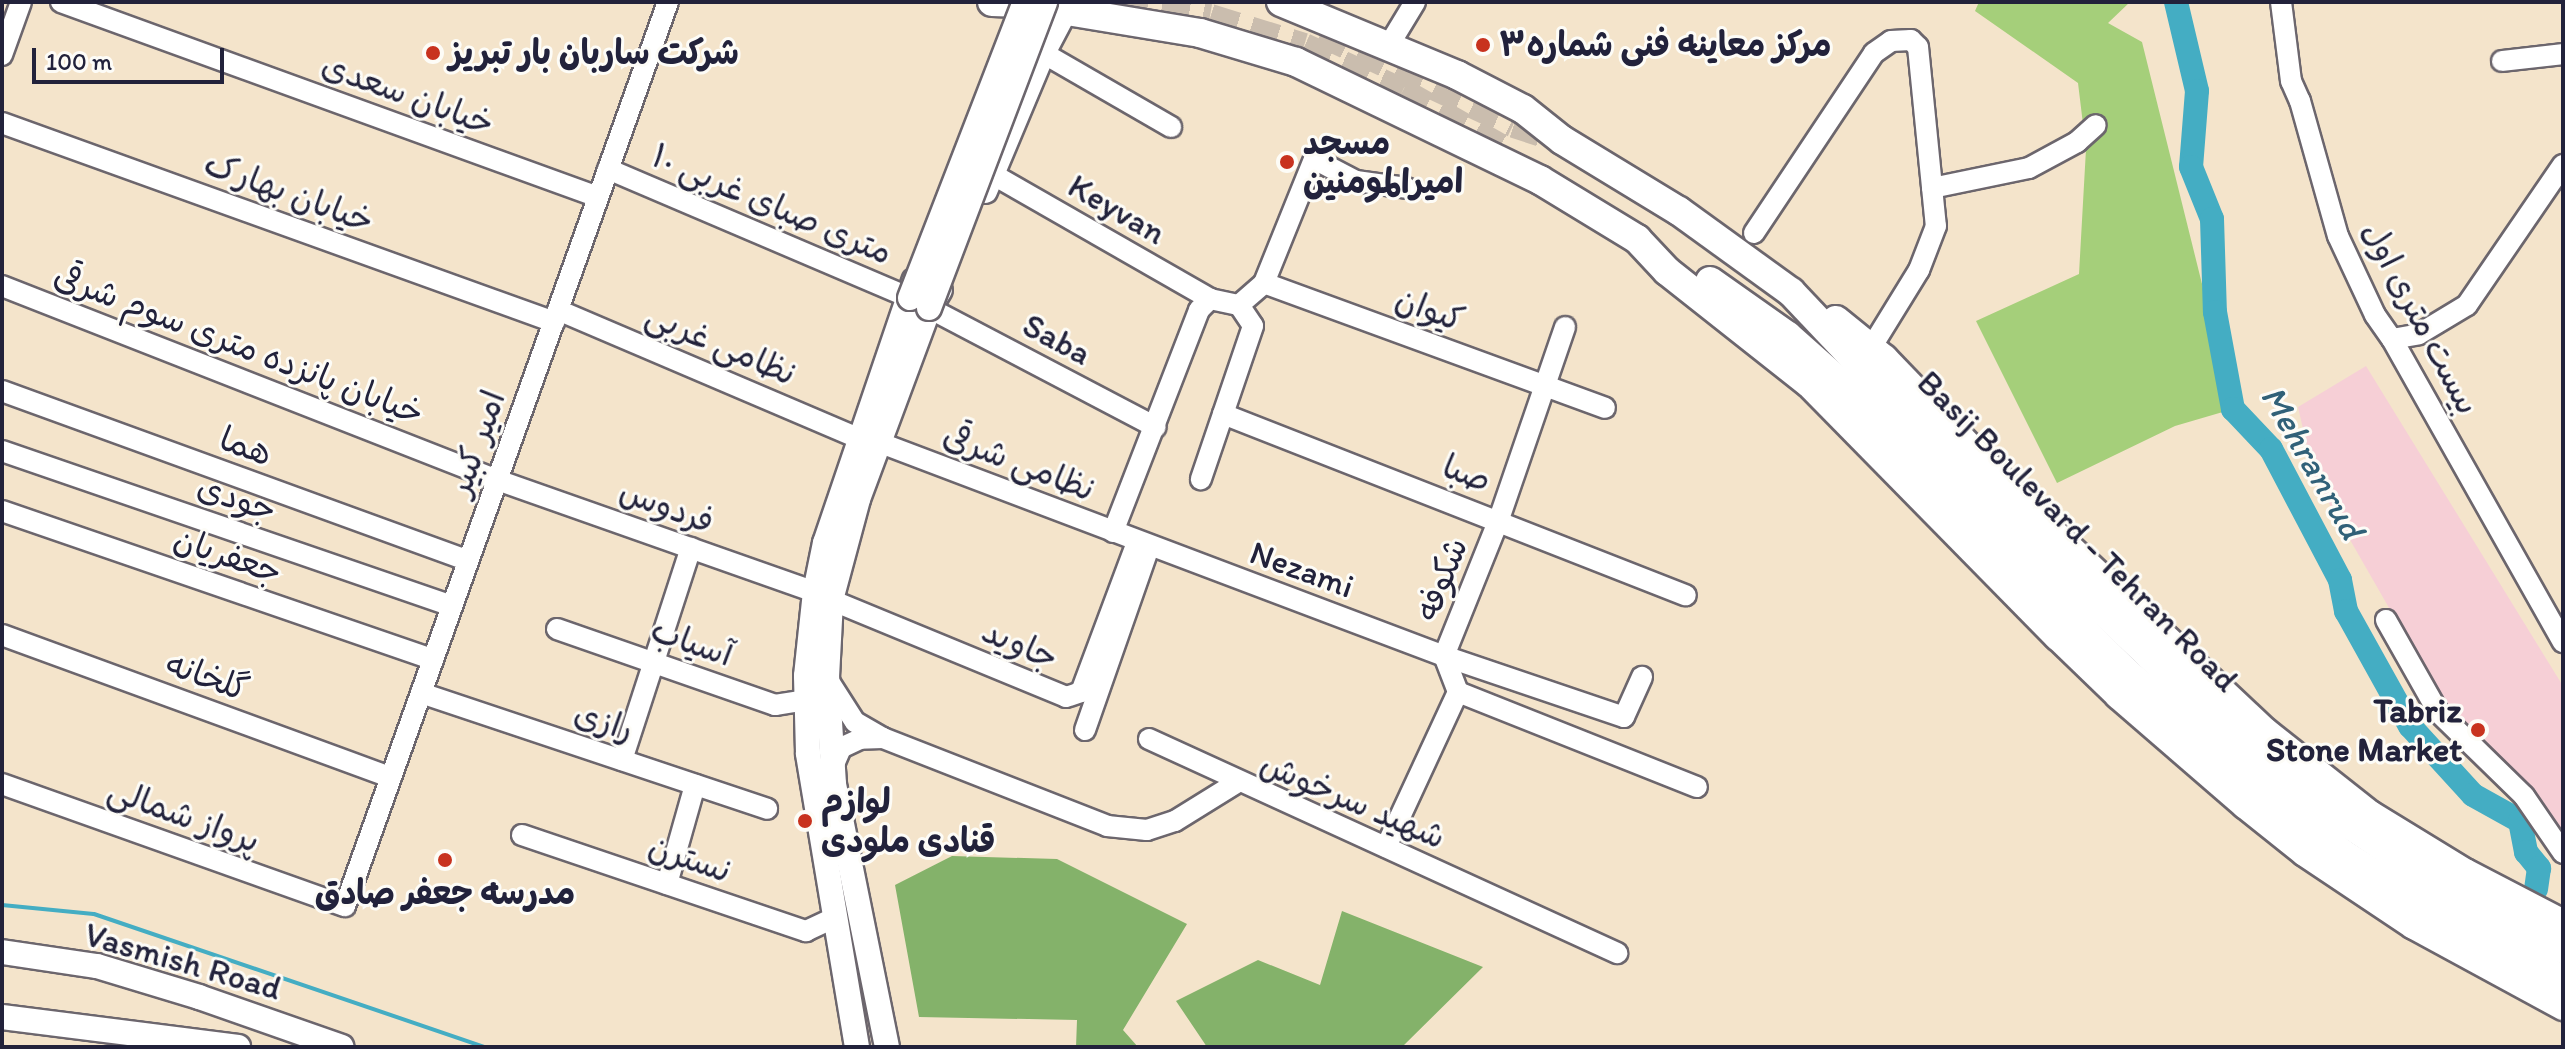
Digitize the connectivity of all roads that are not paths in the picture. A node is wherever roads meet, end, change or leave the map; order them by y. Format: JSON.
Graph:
{"nodes":[{"id":1,"x":61,"y":2,"type":"edge"},
{"id":2,"x":668,"y":2,"type":"edge"},
{"id":3,"x":1281,"y":2,"type":"edge"},
{"id":4,"x":1415,"y":2,"type":"edge"},
{"id":5,"x":2281,"y":2,"type":"edge"},
{"id":6,"x":1012,"y":3,"type":"edge"},
{"id":7,"x":1063,"y":7,"type":"edge"},
{"id":8,"x":13,"y":10,"type":"edge"},
{"id":9,"x":1106,"y":10,"type":"edge"},
{"id":10,"x":1389,"y":45,"type":"junction"},
{"id":11,"x":1043,"y":53,"type":"junction"},
{"id":12,"x":2563,"y":54,"type":"edge"},
{"id":13,"x":2,"y":55,"type":"edge"},
{"id":14,"x":2502,"y":61,"type":"dead end"},
{"id":15,"x":2,"y":123,"type":"edge"},
{"id":16,"x":2096,"y":125,"type":"dead end"},
{"id":17,"x":1171,"y":127,"type":"dead end"},
{"id":18,"x":2563,"y":165,"type":"edge"},
{"id":19,"x":608,"y":169,"type":"junction"},
{"id":20,"x":992,"y":174,"type":"junction"},
{"id":21,"x":1407,"y":188,"type":"dead end"},
{"id":22,"x":1932,"y":188,"type":"junction"},
{"id":23,"x":598,"y":197,"type":"junction"},
{"id":24,"x":1754,"y":233,"type":"dead end"},
{"id":25,"x":1637,"y":239,"type":"junction"},
{"id":26,"x":1264,"y":283,"type":"junction"},
{"id":27,"x":2,"y":286,"type":"edge"},
{"id":28,"x":1791,"y":292,"type":"junction"},
{"id":29,"x":1210,"y":299,"type":"junction"},
{"id":30,"x":920,"y":303,"type":"junction"},
{"id":31,"x":1239,"y":305,"type":"junction"},
{"id":32,"x":556,"y":316,"type":"junction"},
{"id":33,"x":1565,"y":327,"type":"dead end"},
{"id":34,"x":2392,"y":339,"type":"junction"},
{"id":35,"x":1871,"y":348,"type":"junction"},
{"id":36,"x":1545,"y":385,"type":"junction"},
{"id":37,"x":2,"y":391,"type":"edge"},
{"id":38,"x":1605,"y":408,"type":"dead end"},
{"id":39,"x":1223,"y":414,"type":"junction"},
{"id":40,"x":1156,"y":427,"type":"junction"},
{"id":41,"x":868,"y":440,"type":"junction"},
{"id":42,"x":2,"y":451,"type":"edge"},
{"id":43,"x":1201,"y":479,"type":"dead end"},
{"id":44,"x":497,"y":480,"type":"junction"},
{"id":45,"x":2,"y":511,"type":"edge"},
{"id":46,"x":1499,"y":519,"type":"junction"},
{"id":47,"x":1113,"y":532,"type":"junction"},
{"id":48,"x":1143,"y":544,"type":"junction"},
{"id":49,"x":691,"y":548,"type":"junction"},
{"id":50,"x":468,"y":561,"type":"junction"},
{"id":51,"x":1686,"y":595,"type":"dead end"},
{"id":52,"x":823,"y":596,"type":"junction"},
{"id":53,"x":452,"y":606,"type":"junction"},
{"id":54,"x":2386,"y":620,"type":"dead end"},
{"id":55,"x":557,"y":629,"type":"dead end"},
{"id":56,"x":2,"y":635,"type":"edge"},
{"id":57,"x":2563,"y":642,"type":"edge"},
{"id":58,"x":1444,"y":656,"type":"junction"},
{"id":59,"x":433,"y":659,"type":"junction"},
{"id":60,"x":652,"y":662,"type":"junction"},
{"id":61,"x":827,"y":677,"type":"junction"},
{"id":62,"x":1642,"y":677,"type":"dead end"},
{"id":63,"x":1458,"y":692,"type":"junction"},
{"id":64,"x":421,"y":693,"type":"junction"},
{"id":65,"x":806,"y":700,"type":"junction"},
{"id":66,"x":1085,"y":730,"type":"dead end"},
{"id":67,"x":883,"y":738,"type":"junction"},
{"id":68,"x":1149,"y":739,"type":"dead end"},
{"id":69,"x":622,"y":760,"type":"junction"},
{"id":70,"x":833,"y":767,"type":"junction"},
{"id":71,"x":391,"y":777,"type":"junction"},
{"id":72,"x":1238,"y":782,"type":"junction"},
{"id":73,"x":2,"y":784,"type":"edge"},
{"id":74,"x":695,"y":785,"type":"junction"},
{"id":75,"x":1697,"y":787,"type":"dead end"},
{"id":76,"x":767,"y":809,"type":"dead end"},
{"id":77,"x":522,"y":835,"type":"dead end"},
{"id":78,"x":1386,"y":847,"type":"junction"},
{"id":79,"x":2563,"y":853,"type":"edge"},
{"id":80,"x":667,"y":884,"type":"junction"},
{"id":81,"x":345,"y":906,"type":"joint"},
{"id":82,"x":836,"y":917,"type":"junction"},
{"id":83,"x":2563,"y":924,"type":"edge"},
{"id":84,"x":2563,"y":950,"type":"edge"},
{"id":85,"x":2,"y":952,"type":"edge"},
{"id":86,"x":1617,"y":953,"type":"dead end"},
{"id":87,"x":2563,"y":980,"type":"edge"},
{"id":88,"x":2563,"y":1006,"type":"edge"},
{"id":89,"x":2,"y":1017,"type":"edge"},
{"id":90,"x":125,"y":1034,"type":"junction"},
{"id":91,"x":75,"y":1047,"type":"edge"},
{"id":92,"x":238,"y":1047,"type":"edge"},
{"id":93,"x":342,"y":1047,"type":"edge"},
{"id":94,"x":857,"y":1047,"type":"edge"},
{"id":95,"x":887,"y":1047,"type":"edge"}],
"edges":[{"from":1,"to":23,"type":"street","name":"خیابان سعدی"},
{"from":2,"to":19,"type":"street","name":"امیر کبیر"},
{"from":3,"to":10,"type":"highway","name":"Basij Boulevard - Tehran Road"},
{"from":4,"to":10,"type":"street"},
{"from":5,"to":34,"type":"street","name":"بیست متری اول"},
{"from":6,"to":7,"type":"highway"},
{"from":6,"to":30,"type":"main road","bridge":true},
{"from":7,"to":9,"type":"highway"},
{"from":7,"to":11,"type":"main road"},
{"from":7,"to":30,"type":"main road","bridge":true},
{"from":8,"to":13,"type":"street"},
{"from":9,"to":25,"type":"highway"},
{"from":10,"to":28,"type":"highway","name":"Basij Boulevard - Tehran Road"},
{"from":11,"to":17,"type":"street"},
{"from":11,"to":20,"type":"main road"},
{"from":12,"to":14,"type":"street"},
{"from":15,"to":32,"type":"street","name":"خیابان بهارک"},
{"from":16,"to":22,"type":"street"},
{"from":18,"to":34,"type":"street"},
{"from":19,"to":23,"type":"street","name":"امیر کبیر"},
{"from":19,"to":30,"type":"street","name":"۱۰ متری صبای غربی"},
{"from":20,"to":29,"type":"street","name":"Keyvan"},
{"from":20,"to":30,"type":"main road"},
{"from":21,"to":26,"type":"street"},
{"from":22,"to":24,"type":"street"},
{"from":22,"to":35,"type":"street"},
{"from":23,"to":32,"type":"street","name":"امیر کبیر"},
{"from":25,"to":87,"type":"highway","name":"Basij Boulevard - Tehran Road"},
{"from":25,"to":88,"type":"highway"},
{"from":26,"to":31,"type":"street"},
{"from":26,"to":36,"type":"street","name":"کیوان"},
{"from":27,"to":44,"type":"street","name":"خیابان پانزده متری سوم شرقی"},
{"from":28,"to":35,"type":"highway"},
{"from":28,"to":84,"type":"highway","name":"Basij Boulevard - Tehran Road"},
{"from":29,"to":31,"type":"street","name":"Keyvan"},
{"from":29,"to":40,"type":"street"},
{"from":30,"to":40,"type":"street","name":"Saba"},
{"from":30,"to":41,"type":"main road"},
{"from":31,"to":39,"type":"street"},
{"from":32,"to":41,"type":"street","name":"نظامی غربی"},
{"from":32,"to":44,"type":"street","name":"امیر کبیر"},
{"from":33,"to":36,"type":"street","name":"شکوفه"},
{"from":34,"to":57,"type":"street","name":"بیست متری اول"},
{"from":35,"to":83,"type":"highway"},
{"from":36,"to":38,"type":"street","name":"کیوان"},
{"from":36,"to":46,"type":"street","name":"شکوفه"},
{"from":37,"to":50,"type":"street","name":"هما"},
{"from":39,"to":43,"type":"street"},
{"from":39,"to":46,"type":"street","name":"صبا"},
{"from":40,"to":47,"type":"street"},
{"from":41,"to":47,"type":"street","name":"نظامی شرقی"},
{"from":41,"to":52,"type":"main road"},
{"from":42,"to":53,"type":"street","name":"جودی"},
{"from":44,"to":49,"type":"street","name":"فردوس"},
{"from":44,"to":50,"type":"street","name":"امیر کبیر"},
{"from":45,"to":59,"type":"street","name":"جعفریان"},
{"from":46,"to":51,"type":"street","name":"صبا"},
{"from":46,"to":58,"type":"street","name":"شکوفه"},
{"from":47,"to":48,"type":"street","name":"نظامی شرقی"},
{"from":48,"to":52,"type":"street","name":"جاوید"},
{"from":48,"to":58,"type":"street","name":"Nezami"},
{"from":48,"to":66,"type":"street"},
{"from":49,"to":52,"type":"street","name":"فردوس"},
{"from":49,"to":60,"type":"street"},
{"from":50,"to":53,"type":"street","name":"امیر کبیر"},
{"from":52,"to":61,"type":"main road"},
{"from":52,"to":65,"type":"main road"},
{"from":53,"to":59,"type":"street","name":"امیر کبیر"},
{"from":54,"to":79,"type":"street"},
{"from":55,"to":60,"type":"street","name":"آسیاب"},
{"from":56,"to":71,"type":"street","name":"گلخانه"},
{"from":58,"to":62,"type":"street"},
{"from":58,"to":63,"type":"street","name":"شکوفه"},
{"from":59,"to":64,"type":"street","name":"امیر کبیر"},
{"from":60,"to":65,"type":"street","name":"آسیاب"},
{"from":60,"to":69,"type":"street"},
{"from":61,"to":67,"type":"street","name":"شهید سرخوش"},
{"from":61,"to":70,"type":"main road"},
{"from":63,"to":75,"type":"street"},
{"from":63,"to":78,"type":"street"},
{"from":64,"to":69,"type":"street","name":"رازی"},
{"from":64,"to":71,"type":"street","name":"امیر کبیر"},
{"from":65,"to":82,"type":"main road"},
{"from":67,"to":70,"type":"street"},
{"from":67,"to":72,"type":"street","name":"شهید سرخوش"},
{"from":68,"to":72,"type":"street"},
{"from":69,"to":74,"type":"street","name":"رازی"},
{"from":70,"to":95,"type":"main road"},
{"from":71,"to":81,"type":"street","name":"امیر کبیر"},
{"from":72,"to":78,"type":"street","name":"شهید سرخوش"},
{"from":73,"to":81,"type":"street","name":"پرواز شمالی"},
{"from":74,"to":76,"type":"street","name":"رازی"},
{"from":74,"to":80,"type":"street"},
{"from":77,"to":80,"type":"street","name":"نسترن"},
{"from":78,"to":86,"type":"street","name":"شهید سرخوش"},
{"from":80,"to":82,"type":"street","name":"نسترن"},
{"from":82,"to":94,"type":"main road"},
{"from":85,"to":93,"type":"main road","name":"Vasmish Road"},
{"from":89,"to":90,"type":"main road","name":"Vasmish Road"},
{"from":90,"to":91,"type":"main road"},
{"from":90,"to":92,"type":"main road","name":"Vasmish Road"}]}
